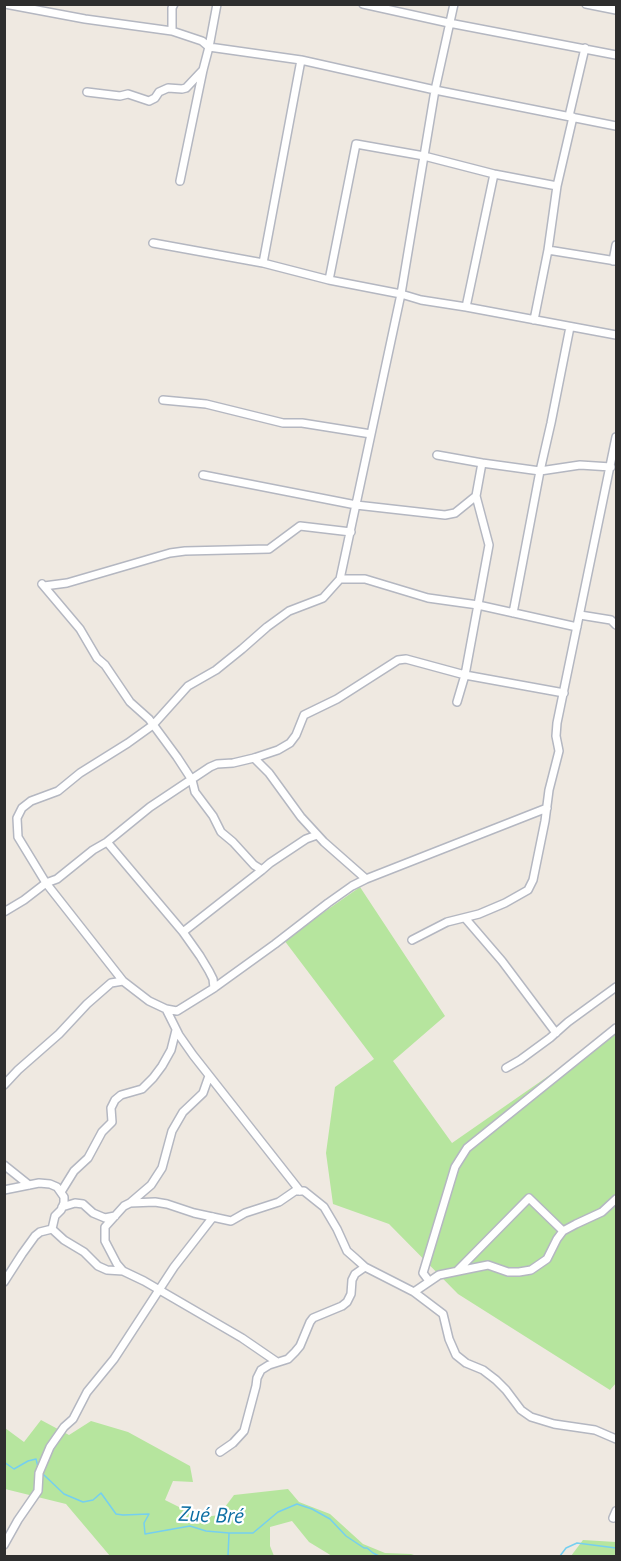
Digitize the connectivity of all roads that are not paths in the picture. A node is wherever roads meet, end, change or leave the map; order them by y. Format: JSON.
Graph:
{"nodes":[{"id":1,"x":5,"y":4,"type":"edge"},
{"id":2,"x":174,"y":4,"type":"edge"},
{"id":3,"x":217,"y":4,"type":"edge"},
{"id":4,"x":363,"y":4,"type":"edge"},
{"id":5,"x":454,"y":4,"type":"edge"},
{"id":6,"x":586,"y":4,"type":"edge"},
{"id":7,"x":616,"y":10,"type":"edge"},
{"id":8,"x":449,"y":23,"type":"junction"},
{"id":9,"x":172,"y":31,"type":"junction"},
{"id":10,"x":209,"y":47,"type":"junction"},
{"id":11,"x":585,"y":48,"type":"junction"},
{"id":12,"x":616,"y":55,"type":"edge"},
{"id":13,"x":301,"y":60,"type":"junction"},
{"id":14,"x":203,"y":70,"type":"junction"},
{"id":15,"x":435,"y":90,"type":"junction"},
{"id":16,"x":87,"y":92,"type":"dead end"},
{"id":17,"x":571,"y":116,"type":"junction"},
{"id":18,"x":616,"y":126,"type":"edge"},
{"id":19,"x":424,"y":156,"type":"junction"},
{"id":20,"x":494,"y":174,"type":"junction"},
{"id":21,"x":180,"y":181,"type":"dead end"},
{"id":22,"x":557,"y":186,"type":"junction"},
{"id":23,"x":153,"y":243,"type":"dead end"},
{"id":24,"x":616,"y":244,"type":"edge"},
{"id":25,"x":548,"y":250,"type":"junction"},
{"id":26,"x":615,"y":261,"type":"edge"},
{"id":27,"x":263,"y":263,"type":"junction"},
{"id":28,"x":329,"y":280,"type":"junction"},
{"id":29,"x":401,"y":294,"type":"junction"},
{"id":30,"x":466,"y":307,"type":"junction"},
{"id":31,"x":534,"y":320,"type":"junction"},
{"id":32,"x":570,"y":327,"type":"junction"},
{"id":33,"x":616,"y":335,"type":"edge"},
{"id":34,"x":163,"y":400,"type":"dead end"},
{"id":35,"x":371,"y":434,"type":"junction"},
{"id":36,"x":616,"y":436,"type":"edge"},
{"id":37,"x":437,"y":455,"type":"dead end"},
{"id":38,"x":482,"y":463,"type":"junction"},
{"id":39,"x":610,"y":466,"type":"junction"},
{"id":40,"x":540,"y":471,"type":"junction"},
{"id":41,"x":203,"y":476,"type":"dead end"},
{"id":42,"x":476,"y":496,"type":"junction"},
{"id":43,"x":356,"y":505,"type":"junction"},
{"id":44,"x":351,"y":532,"type":"junction"},
{"id":45,"x":340,"y":579,"type":"junction"},
{"id":46,"x":478,"y":605,"type":"junction"},
{"id":47,"x":513,"y":613,"type":"junction"},
{"id":48,"x":580,"y":615,"type":"junction"},
{"id":49,"x":616,"y":625,"type":"edge"},
{"id":50,"x":577,"y":627,"type":"junction"},
{"id":51,"x":465,"y":675,"type":"junction"},
{"id":52,"x":564,"y":693,"type":"junction"},
{"id":53,"x":457,"y":702,"type":"dead end"},
{"id":54,"x":153,"y":725,"type":"junction"},
{"id":55,"x":254,"y":758,"type":"junction"},
{"id":56,"x":192,"y":780,"type":"junction"},
{"id":57,"x":547,"y":808,"type":"junction"},
{"id":58,"x":317,"y":835,"type":"junction"},
{"id":59,"x":107,"y":842,"type":"junction"},
{"id":60,"x":262,"y":870,"type":"junction"},
{"id":61,"x":366,"y":879,"type":"junction"},
{"id":62,"x":46,"y":883,"type":"junction"},
{"id":63,"x":4,"y":912,"type":"edge"},
{"id":64,"x":465,"y":918,"type":"junction"},
{"id":65,"x":183,"y":932,"type":"junction"},
{"id":66,"x":411,"y":940,"type":"dead end"},
{"id":67,"x":123,"y":981,"type":"junction"},
{"id":68,"x":616,"y":987,"type":"edge"},
{"id":69,"x":214,"y":988,"type":"junction"},
{"id":70,"x":166,"y":1009,"type":"junction"},
{"id":71,"x":616,"y":1028,"type":"edge"},
{"id":72,"x":176,"y":1030,"type":"junction"},
{"id":73,"x":556,"y":1033,"type":"junction"},
{"id":74,"x":506,"y":1068,"type":"dead end"},
{"id":75,"x":209,"y":1076,"type":"junction"},
{"id":76,"x":4,"y":1085,"type":"edge"},
{"id":77,"x":4,"y":1165,"type":"edge"},
{"id":78,"x":29,"y":1185,"type":"junction"},
{"id":79,"x":4,"y":1190,"type":"edge"},
{"id":80,"x":300,"y":1191,"type":"junction"},
{"id":81,"x":61,"y":1192,"type":"junction"},
{"id":82,"x":616,"y":1199,"type":"edge"},
{"id":83,"x":130,"y":1203,"type":"junction"},
{"id":84,"x":62,"y":1207,"type":"junction"},
{"id":85,"x":115,"y":1216,"type":"junction"},
{"id":86,"x":213,"y":1217,"type":"junction"},
{"id":87,"x":52,"y":1229,"type":"junction"},
{"id":88,"x":563,"y":1231,"type":"junction"},
{"id":89,"x":365,"y":1267,"type":"junction"},
{"id":90,"x":123,"y":1271,"type":"junction"},
{"id":91,"x":456,"y":1272,"type":"junction"},
{"id":92,"x":429,"y":1281,"type":"junction"},
{"id":93,"x":4,"y":1282,"type":"edge"},
{"id":94,"x":159,"y":1289,"type":"junction"},
{"id":95,"x":414,"y":1292,"type":"junction"},
{"id":96,"x":277,"y":1362,"type":"junction"},
{"id":97,"x":616,"y":1439,"type":"edge"},
{"id":98,"x":220,"y":1452,"type":"dead end"},
{"id":99,"x":6,"y":1541,"type":"edge"}],
"edges":[{"from":1,"to":9,"type":"street"},
{"from":2,"to":9,"type":"street"},
{"from":3,"to":10,"type":"street"},
{"from":4,"to":8,"type":"street"},
{"from":5,"to":8,"type":"street"},
{"from":6,"to":7,"type":"street"},
{"from":8,"to":11,"type":"street"},
{"from":8,"to":15,"type":"street"},
{"from":9,"to":10,"type":"street"},
{"from":10,"to":13,"type":"street"},
{"from":10,"to":14,"type":"street"},
{"from":11,"to":12,"type":"street"},
{"from":11,"to":17,"type":"street"},
{"from":13,"to":15,"type":"street"},
{"from":13,"to":27,"type":"street"},
{"from":14,"to":16,"type":"street"},
{"from":14,"to":21,"type":"street"},
{"from":15,"to":17,"type":"street"},
{"from":15,"to":19,"type":"street"},
{"from":17,"to":18,"type":"street"},
{"from":17,"to":22,"type":"street"},
{"from":19,"to":20,"type":"street"},
{"from":19,"to":28,"type":"street"},
{"from":19,"to":29,"type":"street"},
{"from":20,"to":22,"type":"street"},
{"from":20,"to":30,"type":"street"},
{"from":22,"to":25,"type":"street"},
{"from":23,"to":27,"type":"street"},
{"from":24,"to":26,"type":"street"},
{"from":25,"to":26,"type":"street"},
{"from":25,"to":31,"type":"street"},
{"from":27,"to":28,"type":"street"},
{"from":28,"to":29,"type":"street"},
{"from":29,"to":30,"type":"street"},
{"from":29,"to":35,"type":"street"},
{"from":30,"to":31,"type":"street"},
{"from":31,"to":32,"type":"street"},
{"from":32,"to":33,"type":"street"},
{"from":32,"to":40,"type":"street"},
{"from":34,"to":35,"type":"street"},
{"from":35,"to":43,"type":"street"},
{"from":36,"to":39,"type":"street"},
{"from":37,"to":38,"type":"street"},
{"from":38,"to":40,"type":"street"},
{"from":38,"to":42,"type":"street"},
{"from":39,"to":40,"type":"street"},
{"from":39,"to":48,"type":"street"},
{"from":40,"to":47,"type":"street"},
{"from":41,"to":43,"type":"street"},
{"from":42,"to":43,"type":"street"},
{"from":42,"to":46,"type":"street"},
{"from":43,"to":44,"type":"street"},
{"from":44,"to":45,"type":"street"},
{"from":44,"to":54,"type":"street"},
{"from":45,"to":46,"type":"street"},
{"from":45,"to":54,"type":"street"},
{"from":46,"to":47,"type":"street"},
{"from":46,"to":51,"type":"street"},
{"from":47,"to":50,"type":"street"},
{"from":48,"to":49,"type":"street"},
{"from":48,"to":50,"type":"street"},
{"from":50,"to":52,"type":"street"},
{"from":51,"to":52,"type":"street"},
{"from":51,"to":53,"type":"street"},
{"from":51,"to":55,"type":"street"},
{"from":52,"to":57,"type":"street"},
{"from":54,"to":56,"type":"street"},
{"from":54,"to":62,"type":"street"},
{"from":55,"to":56,"type":"street"},
{"from":55,"to":58,"type":"street"},
{"from":56,"to":59,"type":"street"},
{"from":56,"to":60,"type":"street"},
{"from":57,"to":61,"type":"street"},
{"from":57,"to":64,"type":"street"},
{"from":58,"to":60,"type":"street"},
{"from":58,"to":61,"type":"street"},
{"from":59,"to":62,"type":"street"},
{"from":59,"to":65,"type":"street"},
{"from":60,"to":65,"type":"street"},
{"from":61,"to":69,"type":"street"},
{"from":62,"to":63,"type":"street"},
{"from":62,"to":67,"type":"street"},
{"from":64,"to":66,"type":"street"},
{"from":64,"to":73,"type":"street"},
{"from":65,"to":69,"type":"street"},
{"from":67,"to":70,"type":"street"},
{"from":67,"to":76,"type":"street"},
{"from":68,"to":73,"type":"street"},
{"from":69,"to":70,"type":"street"},
{"from":70,"to":72,"type":"street"},
{"from":71,"to":92,"type":"street"},
{"from":72,"to":75,"type":"street"},
{"from":72,"to":81,"type":"street"},
{"from":73,"to":74,"type":"street"},
{"from":75,"to":80,"type":"street"},
{"from":75,"to":83,"type":"street"},
{"from":77,"to":78,"type":"street"},
{"from":78,"to":79,"type":"street"},
{"from":78,"to":81,"type":"street"},
{"from":80,"to":86,"type":"street"},
{"from":80,"to":89,"type":"street"},
{"from":81,"to":84,"type":"street"},
{"from":82,"to":88,"type":"street"},
{"from":83,"to":85,"type":"street"},
{"from":83,"to":86,"type":"street"},
{"from":84,"to":85,"type":"street"},
{"from":84,"to":87,"type":"street"},
{"from":85,"to":90,"type":"street"},
{"from":86,"to":94,"type":"street"},
{"from":87,"to":90,"type":"street"},
{"from":87,"to":93,"type":"street"},
{"from":88,"to":91,"type":"street"},
{"from":88,"to":91,"type":"street"},
{"from":89,"to":95,"type":"street"},
{"from":89,"to":96,"type":"street"},
{"from":90,"to":94,"type":"street"},
{"from":91,"to":92,"type":"street"},
{"from":92,"to":95,"type":"street"},
{"from":94,"to":96,"type":"street"},
{"from":94,"to":99,"type":"street"},
{"from":95,"to":97,"type":"street"},
{"from":96,"to":98,"type":"street"}]}
